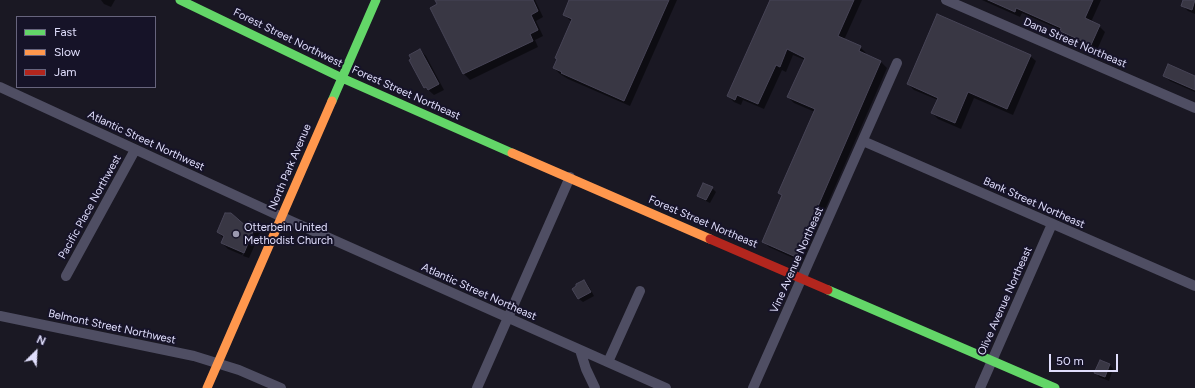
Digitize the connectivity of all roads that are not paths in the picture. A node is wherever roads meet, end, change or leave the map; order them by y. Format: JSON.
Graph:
{"nodes":[{"id":1,"x":180,"y":0,"type":"edge"},
{"id":2,"x":376,"y":0,"type":"edge"},
{"id":3,"x":946,"y":0,"type":"edge"},
{"id":4,"x":897,"y":63,"type":"dead end"},
{"id":5,"x":342,"y":78,"type":"junction"},
{"id":6,"x":0,"y":87,"type":"edge"},
{"id":7,"x":1195,"y":108,"type":"edge"},
{"id":8,"x":863,"y":141,"type":"junction"},
{"id":9,"x":135,"y":150,"type":"junction"},
{"id":10,"x":570,"y":177,"type":"junction"},
{"id":11,"x":282,"y":217,"type":"junction"},
{"id":12,"x":1052,"y":224,"type":"junction"},
{"id":13,"x":66,"y":276,"type":"dead end"},
{"id":14,"x":802,"y":278,"type":"junction"},
{"id":15,"x":1195,"y":286,"type":"edge"},
{"id":16,"x":640,"y":292,"type":"dead end"},
{"id":17,"x":0,"y":316,"type":"edge"},
{"id":18,"x":508,"y":318,"type":"junction"},
{"id":19,"x":580,"y":350,"type":"junction"},
{"id":20,"x":992,"y":361,"type":"junction"},
{"id":21,"x":608,"y":362,"type":"junction"},
{"id":22,"x":218,"y":363,"type":"junction"},
{"id":23,"x":207,"y":388,"type":"edge"},
{"id":24,"x":281,"y":388,"type":"edge"},
{"id":25,"x":477,"y":388,"type":"edge"},
{"id":26,"x":595,"y":388,"type":"edge"},
{"id":27,"x":666,"y":388,"type":"edge"},
{"id":28,"x":753,"y":388,"type":"edge"},
{"id":29,"x":980,"y":388,"type":"edge"},
{"id":30,"x":1055,"y":388,"type":"edge"}],
"edges":[{"from":1,"to":5,"type":"street","name":"Forest Street Northwest"},
{"from":2,"to":5,"type":"street","name":"North Park Avenue"},
{"from":3,"to":7,"type":"street","name":"Dana Street Northeast"},
{"from":4,"to":8,"type":"street","name":"Vine Avenue Northeast"},
{"from":5,"to":10,"type":"street","name":"Forest Street Northeast"},
{"from":5,"to":11,"type":"street","name":"North Park Avenue"},
{"from":6,"to":9,"type":"street","name":"Atlantic Street Northwest"},
{"from":8,"to":12,"type":"street","name":"Bank Street Northeast"},
{"from":8,"to":14,"type":"street","name":"Vine Avenue Northeast"},
{"from":9,"to":11,"type":"street","name":"Atlantic Street Northwest"},
{"from":9,"to":13,"type":"street","name":"Pacific Place Northwest"},
{"from":10,"to":14,"type":"street","name":"Forest Street Northeast"},
{"from":10,"to":18,"type":"street"},
{"from":11,"to":18,"type":"street","name":"Atlantic Street Northeast"},
{"from":11,"to":22,"type":"street","name":"North Park Avenue"},
{"from":12,"to":15,"type":"street","name":"Bank Street Northeast"},
{"from":12,"to":20,"type":"street","name":"Olive Avenue Northeast"},
{"from":14,"to":20,"type":"street","name":"Forest Street Northeast"},
{"from":14,"to":28,"type":"street","name":"Vine Avenue Northeast"},
{"from":16,"to":21,"type":"street"},
{"from":17,"to":22,"type":"street","name":"Belmont Street Northwest"},
{"from":18,"to":19,"type":"street","name":"Atlantic Street Northeast"},
{"from":18,"to":25,"type":"street"},
{"from":19,"to":21,"type":"street","name":"Atlantic Street Northeast"},
{"from":19,"to":26,"type":"street"},
{"from":20,"to":29,"type":"street","name":"Olive Avenue Northeast"},
{"from":20,"to":30,"type":"street","name":"Forest Street Northeast"},
{"from":21,"to":27,"type":"street","name":"Atlantic Street Northeast"},
{"from":22,"to":23,"type":"street","name":"North Park Avenue"},
{"from":22,"to":24,"type":"street","name":"Belmont Street Northwest"}]}
